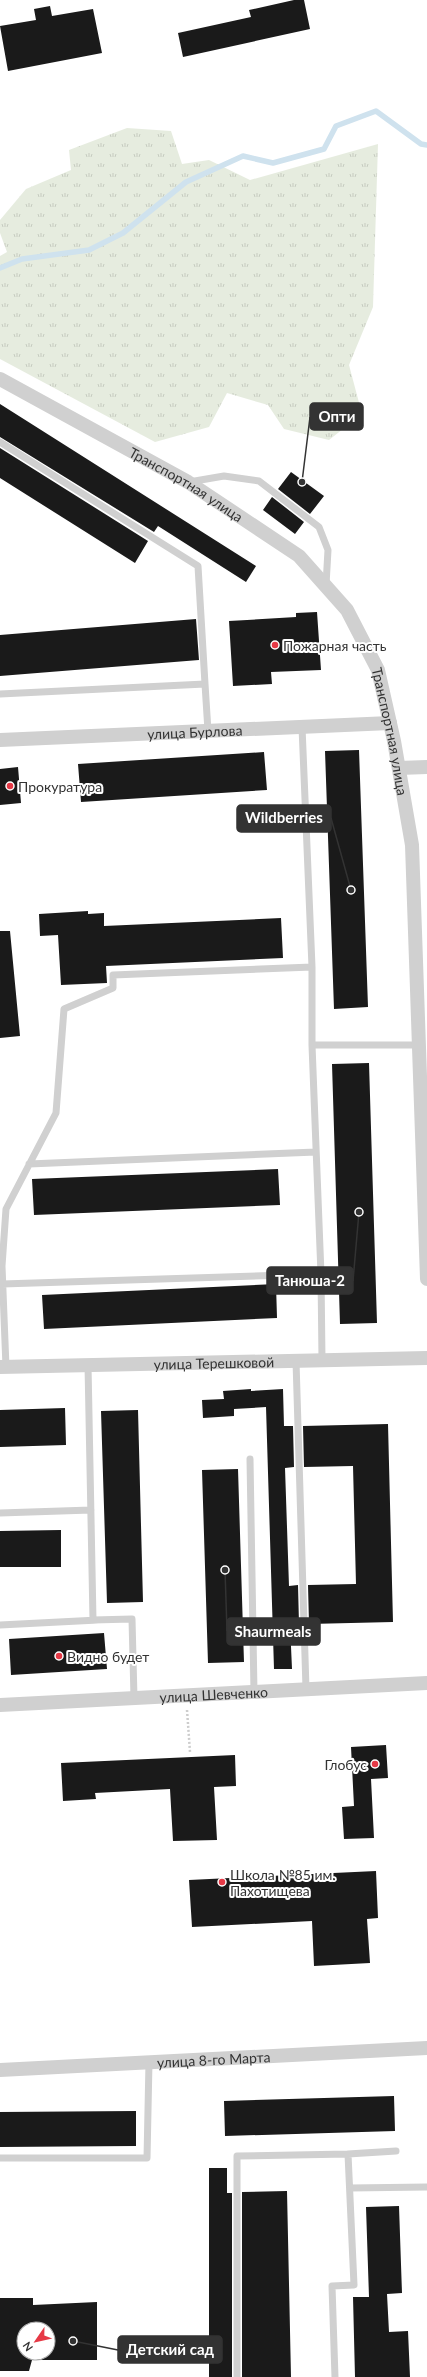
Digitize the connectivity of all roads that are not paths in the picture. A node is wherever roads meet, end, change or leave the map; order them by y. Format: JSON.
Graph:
{"nodes":[{"id":1,"x":0,"y":379,"type":"edge"},
{"id":2,"x":0,"y":442,"type":"edge"},
{"id":3,"x":188,"y":482,"type":"junction"},
{"id":4,"x":326,"y":585,"type":"junction"},
{"id":5,"x":206,"y":684,"type":"junction"},
{"id":6,"x":0,"y":694,"type":"edge"},
{"id":7,"x":390,"y":723,"type":"junction"},
{"id":8,"x":302,"y":727,"type":"junction"},
{"id":9,"x":208,"y":731,"type":"junction"},
{"id":10,"x":0,"y":740,"type":"edge"},
{"id":11,"x":427,"y":767,"type":"edge"},
{"id":12,"x":399,"y":768,"type":"junction"},
{"id":13,"x":312,"y":967,"type":"junction"},
{"id":14,"x":312,"y":1045,"type":"junction"},
{"id":15,"x":419,"y":1045,"type":"junction"},
{"id":16,"x":316,"y":1152,"type":"junction"},
{"id":17,"x":29,"y":1164,"type":"junction"},
{"id":18,"x":1,"y":1266,"type":"edge"},
{"id":19,"x":321,"y":1274,"type":"junction"},
{"id":20,"x":427,"y":1279,"type":"edge"},
{"id":21,"x":2,"y":1284,"type":"junction"},
{"id":22,"x":427,"y":1358,"type":"edge"},
{"id":23,"x":322,"y":1360,"type":"junction"},
{"id":24,"x":296,"y":1361,"type":"junction"},
{"id":25,"x":88,"y":1365,"type":"junction"},
{"id":26,"x":3,"y":1367,"type":"edge"},
{"id":27,"x":250,"y":1459,"type":"dead end"},
{"id":28,"x":91,"y":1510,"type":"junction"},
{"id":29,"x":0,"y":1513,"type":"edge"},
{"id":30,"x":99,"y":1620,"type":"junction"},
{"id":31,"x":0,"y":1625,"type":"edge"},
{"id":32,"x":427,"y":1683,"type":"edge"},
{"id":33,"x":306,"y":1689,"type":"junction"},
{"id":34,"x":254,"y":1692,"type":"junction"},
{"id":35,"x":134,"y":1698,"type":"junction"},
{"id":36,"x":0,"y":1705,"type":"edge"},
{"id":37,"x":427,"y":2048,"type":"edge"},
{"id":38,"x":149,"y":2062,"type":"junction"},
{"id":39,"x":0,"y":2070,"type":"edge"},
{"id":40,"x":396,"y":2152,"type":"dead end"},
{"id":41,"x":348,"y":2154,"type":"junction"},
{"id":42,"x":0,"y":2158,"type":"edge"},
{"id":43,"x":427,"y":2187,"type":"edge"},
{"id":44,"x":350,"y":2188,"type":"junction"},
{"id":45,"x":237,"y":2377,"type":"edge"},
{"id":46,"x":335,"y":2377,"type":"edge"}],
"edges":[{"from":1,"to":3,"type":"street","name":"Транспортная улица"},
{"from":2,"to":5,"type":"lane"},
{"from":3,"to":4,"type":"street","name":"Транспортная улица"},
{"from":3,"to":4,"type":"lane"},
{"from":4,"to":7,"type":"street","name":"Транспортная улица"},
{"from":5,"to":6,"type":"lane"},
{"from":5,"to":9,"type":"lane"},
{"from":7,"to":8,"type":"street","name":"улица Бурлова"},
{"from":7,"to":12,"type":"street","name":"Транспортная улица"},
{"from":8,"to":9,"type":"street","name":"улица Бурлова"},
{"from":8,"to":13,"type":"lane"},
{"from":9,"to":10,"type":"street","name":"улица Бурлова"},
{"from":11,"to":12,"type":"street"},
{"from":12,"to":15,"type":"street","name":"Транспортная улица"},
{"from":13,"to":14,"type":"lane"},
{"from":13,"to":17,"type":"lane"},
{"from":14,"to":15,"type":"lane"},
{"from":14,"to":16,"type":"lane"},
{"from":15,"to":20,"type":"street","name":"Транспортная улица"},
{"from":16,"to":17,"type":"lane"},
{"from":16,"to":19,"type":"lane"},
{"from":17,"to":18,"type":"lane"},
{"from":18,"to":21,"type":"lane"},
{"from":19,"to":21,"type":"lane"},
{"from":19,"to":23,"type":"lane"},
{"from":21,"to":26,"type":"lane"},
{"from":22,"to":23,"type":"street","name":"улица Терешковой"},
{"from":23,"to":24,"type":"street","name":"улица Терешковой"},
{"from":24,"to":25,"type":"street","name":"улица Терешковой"},
{"from":24,"to":33,"type":"lane"},
{"from":25,"to":26,"type":"street","name":"улица Терешковой"},
{"from":25,"to":28,"type":"lane"},
{"from":27,"to":34,"type":"lane"},
{"from":28,"to":29,"type":"lane"},
{"from":28,"to":30,"type":"lane"},
{"from":30,"to":31,"type":"lane"},
{"from":30,"to":35,"type":"lane"},
{"from":32,"to":33,"type":"street","name":"улица Шевченко"},
{"from":33,"to":34,"type":"street","name":"улица Шевченко"},
{"from":34,"to":35,"type":"street","name":"улица Шевченко"},
{"from":35,"to":36,"type":"street","name":"улица Шевченко"},
{"from":37,"to":38,"type":"street","name":"улица 8-го Марта"},
{"from":38,"to":39,"type":"street","name":"улица 8-го Марта"},
{"from":38,"to":42,"type":"lane"},
{"from":40,"to":41,"type":"lane"},
{"from":41,"to":44,"type":"lane"},
{"from":41,"to":45,"type":"lane"},
{"from":43,"to":44,"type":"lane"},
{"from":44,"to":46,"type":"lane"}]}
